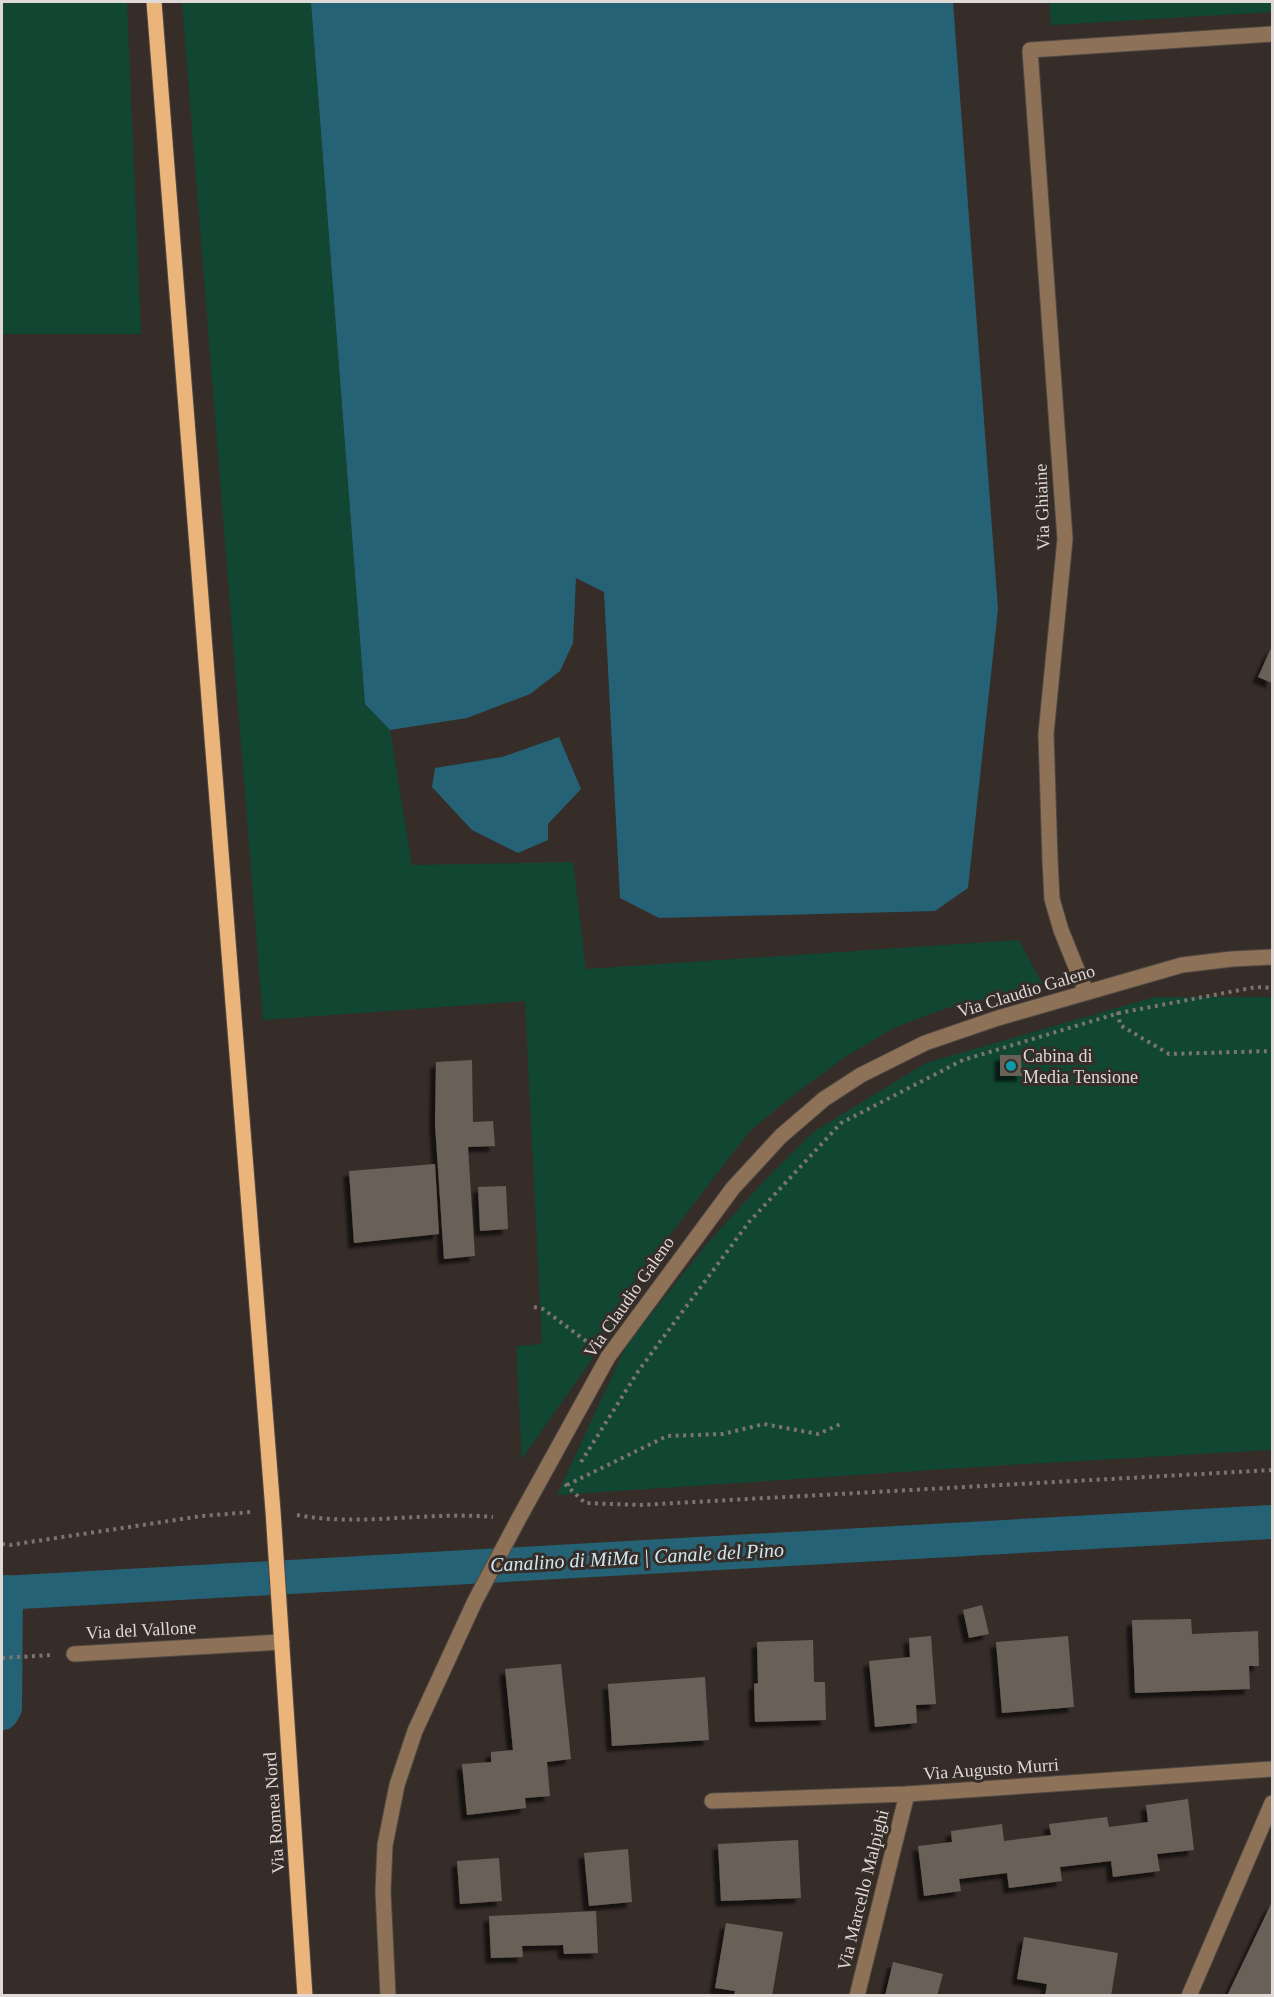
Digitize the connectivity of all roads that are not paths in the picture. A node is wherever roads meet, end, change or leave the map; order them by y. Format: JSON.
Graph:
{"nodes":[{"id":1,"x":154,"y":2,"type":"edge"},
{"id":2,"x":1272,"y":34,"type":"edge"},
{"id":3,"x":1272,"y":957,"type":"edge"},
{"id":4,"x":1086,"y":992,"type":"junction"},
{"id":5,"x":281,"y":1635,"type":"junction"},
{"id":6,"x":74,"y":1654,"type":"road end"},
{"id":7,"x":1272,"y":1769,"type":"edge"},
{"id":8,"x":907,"y":1794,"type":"junction"},
{"id":9,"x":712,"y":1801,"type":"dead end"},
{"id":10,"x":1272,"y":1803,"type":"edge"},
{"id":11,"x":305,"y":1995,"type":"edge"},
{"id":12,"x":388,"y":1995,"type":"edge"},
{"id":13,"x":858,"y":1995,"type":"edge"},
{"id":14,"x":1189,"y":1995,"type":"edge"}],
"edges":[{"from":1,"to":5,"type":"main road","name":"Via Romea Nord"},
{"from":2,"to":4,"type":"street","name":"Via Ghiaine"},
{"from":3,"to":4,"type":"street","name":"Via Claudio Galeno"},
{"from":4,"to":12,"type":"street","name":"Via Claudio Galeno"},
{"from":5,"to":6,"type":"street","name":"Via del Vallone"},
{"from":5,"to":11,"type":"main road","name":"Via Romea Nord"},
{"from":7,"to":8,"type":"street","name":"Via Augusto Murri"},
{"from":8,"to":9,"type":"street","name":"Via Augusto Murri"},
{"from":8,"to":13,"type":"street","name":"Via Marcello Malpighi"},
{"from":10,"to":14,"type":"street"}]}
